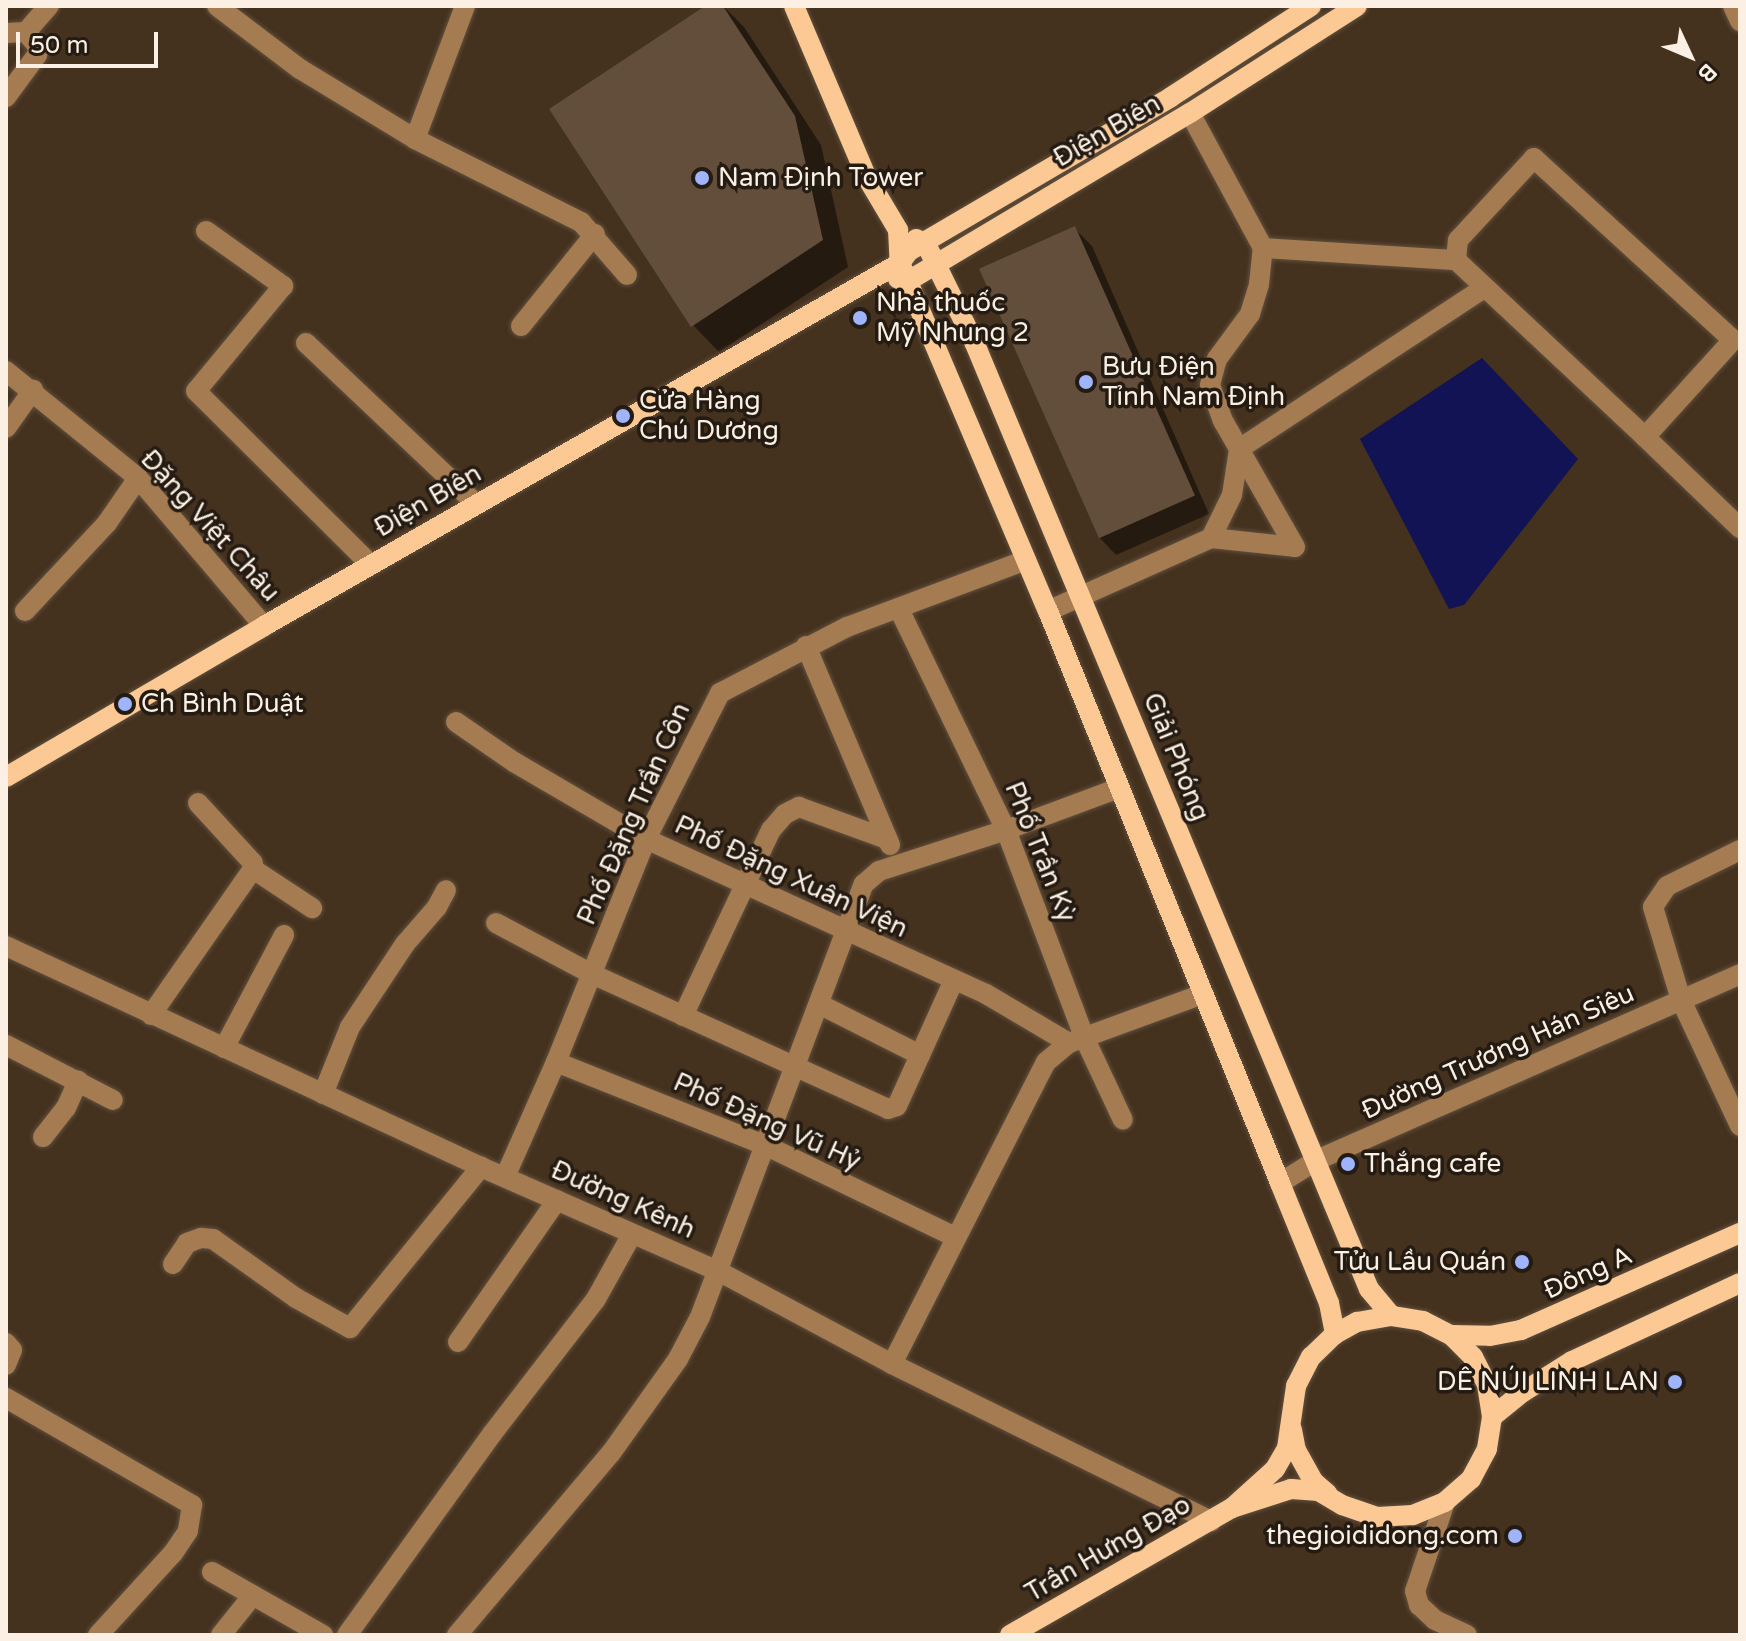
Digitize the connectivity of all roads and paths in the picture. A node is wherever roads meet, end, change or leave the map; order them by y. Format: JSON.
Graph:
{"nodes":[{"id":1,"x":49,"y":6,"type":"edge"},
{"id":2,"x":217,"y":6,"type":"edge"},
{"id":3,"x":465,"y":6,"type":"edge"},
{"id":4,"x":794,"y":6,"type":"edge"},
{"id":5,"x":1311,"y":6,"type":"edge"},
{"id":6,"x":1357,"y":6,"type":"edge"},
{"id":7,"x":1733,"y":6,"type":"edge"},
{"id":8,"x":1740,"y":21,"type":"edge"},
{"id":9,"x":16,"y":32,"type":"edge"},
{"id":10,"x":6,"y":97,"type":"edge"},
{"id":11,"x":1190,"y":113,"type":"junction"},
{"id":12,"x":415,"y":139,"type":"junction"},
{"id":13,"x":898,"y":230,"type":"junction"},
{"id":14,"x":206,"y":231,"type":"dead end"},
{"id":15,"x":595,"y":234,"type":"junction"},
{"id":16,"x":1263,"y":248,"type":"junction"},
{"id":17,"x":931,"y":253,"type":"junction"},
{"id":18,"x":1456,"y":260,"type":"junction"},
{"id":19,"x":904,"y":272,"type":"junction"},
{"id":20,"x":627,"y":275,"type":"dead end"},
{"id":21,"x":1483,"y":289,"type":"junction"},
{"id":22,"x":521,"y":326,"type":"dead end"},
{"id":23,"x":306,"y":343,"type":"dead end"},
{"id":24,"x":6,"y":371,"type":"edge"},
{"id":25,"x":33,"y":390,"type":"junction"},
{"id":26,"x":6,"y":428,"type":"edge"},
{"id":27,"x":1645,"y":437,"type":"junction"},
{"id":28,"x":1239,"y":449,"type":"junction"},
{"id":29,"x":138,"y":478,"type":"junction"},
{"id":30,"x":476,"y":504,"type":"junction"},
{"id":31,"x":1740,"y":528,"type":"edge"},
{"id":32,"x":1211,"y":538,"type":"junction"},
{"id":33,"x":1026,"y":560,"type":"junction"},
{"id":34,"x":371,"y":565,"type":"junction"},
{"id":35,"x":1078,"y":595,"type":"junction"},
{"id":36,"x":899,"y":609,"type":"junction"},
{"id":37,"x":25,"y":611,"type":"dead end"},
{"id":38,"x":1048,"y":611,"type":"junction"},
{"id":39,"x":264,"y":626,"type":"junction"},
{"id":40,"x":806,"y":646,"type":"junction"},
{"id":41,"x":456,"y":722,"type":"dead end"},
{"id":42,"x":6,"y":777,"type":"edge"},
{"id":43,"x":1119,"y":788,"type":"junction"},
{"id":44,"x":198,"y":803,"type":"dead end"},
{"id":45,"x":1006,"y":830,"type":"junction"},
{"id":46,"x":646,"y":839,"type":"junction"},
{"id":47,"x":887,"y":839,"type":"junction"},
{"id":48,"x":1740,"y":850,"type":"edge"},
{"id":49,"x":898,"y":864,"type":"junction"},
{"id":50,"x":253,"y":869,"type":"junction"},
{"id":51,"x":746,"y":882,"type":"junction"},
{"id":52,"x":446,"y":890,"type":"dead end"},
{"id":53,"x":312,"y":908,"type":"dead end"},
{"id":54,"x":496,"y":923,"type":"dead end"},
{"id":55,"x":849,"y":930,"type":"junction"},
{"id":56,"x":284,"y":935,"type":"dead end"},
{"id":57,"x":8,"y":952,"type":"edge"},
{"id":58,"x":592,"y":974,"type":"junction"},
{"id":59,"x":1740,"y":974,"type":"edge"},
{"id":60,"x":953,"y":982,"type":"junction"},
{"id":61,"x":1203,"y":994,"type":"junction"},
{"id":62,"x":1681,"y":1000,"type":"junction"},
{"id":63,"x":821,"y":1005,"type":"junction"},
{"id":64,"x":151,"y":1015,"type":"junction"},
{"id":65,"x":683,"y":1016,"type":"junction"},
{"id":66,"x":1077,"y":1041,"type":"junction"},
{"id":67,"x":6,"y":1045,"type":"edge"},
{"id":68,"x":224,"y":1048,"type":"junction"},
{"id":69,"x":920,"y":1055,"type":"junction"},
{"id":70,"x":556,"y":1062,"type":"junction"},
{"id":71,"x":798,"y":1068,"type":"junction"},
{"id":72,"x":78,"y":1081,"type":"junction"},
{"id":73,"x":1733,"y":1093,"type":"edge"},
{"id":74,"x":323,"y":1094,"type":"junction"},
{"id":75,"x":113,"y":1100,"type":"dead end"},
{"id":76,"x":1123,"y":1120,"type":"dead end"},
{"id":77,"x":1740,"y":1126,"type":"edge"},
{"id":78,"x":43,"y":1137,"type":"dead end"},
{"id":79,"x":765,"y":1145,"type":"junction"},
{"id":80,"x":1317,"y":1160,"type":"junction"},
{"id":81,"x":481,"y":1167,"type":"junction"},
{"id":82,"x":505,"y":1177,"type":"junction"},
{"id":83,"x":1280,"y":1183,"type":"junction"},
{"id":84,"x":557,"y":1200,"type":"junction"},
{"id":85,"x":1740,"y":1233,"type":"edge"},
{"id":86,"x":632,"y":1234,"type":"junction"},
{"id":87,"x":955,"y":1237,"type":"junction"},
{"id":88,"x":173,"y":1264,"type":"dead end"},
{"id":89,"x":718,"y":1271,"type":"junction"},
{"id":90,"x":1740,"y":1283,"type":"edge"},
{"id":91,"x":1392,"y":1316,"type":"junction"},
{"id":92,"x":1335,"y":1334,"type":"junction"},
{"id":93,"x":1451,"y":1335,"type":"junction"},
{"id":94,"x":458,"y":1342,"type":"dead end"},
{"id":95,"x":6,"y":1343,"type":"edge"},
{"id":96,"x":892,"y":1364,"type":"junction"},
{"id":97,"x":6,"y":1365,"type":"edge"},
{"id":98,"x":6,"y":1398,"type":"edge"},
{"id":99,"x":1492,"y":1417,"type":"junction"},
{"id":100,"x":1290,"y":1418,"type":"junction"},
{"id":101,"x":1445,"y":1502,"type":"junction"},
{"id":102,"x":1342,"y":1505,"type":"junction"},
{"id":103,"x":1232,"y":1508,"type":"junction"},
{"id":104,"x":1211,"y":1521,"type":"junction"},
{"id":105,"x":212,"y":1572,"type":"dead end"},
{"id":106,"x":253,"y":1595,"type":"junction"},
{"id":107,"x":98,"y":1635,"type":"edge"},
{"id":108,"x":221,"y":1635,"type":"edge"},
{"id":109,"x":323,"y":1635,"type":"edge"},
{"id":110,"x":347,"y":1635,"type":"edge"},
{"id":111,"x":457,"y":1635,"type":"edge"},
{"id":112,"x":1010,"y":1635,"type":"edge"},
{"id":113,"x":1467,"y":1635,"type":"edge"}],
"edges":[{"from":1,"to":9,"type":"street"},
{"from":2,"to":12,"type":"street"},
{"from":3,"to":12,"type":"street"},
{"from":4,"to":13,"type":"main road"},
{"from":5,"to":17,"type":"main road","name":"Điện Biên"},
{"from":6,"to":11,"type":"main road","name":"Điện Biên"},
{"from":7,"to":8,"type":"street"},
{"from":9,"to":10,"type":"street"},
{"from":11,"to":16,"type":"street"},
{"from":11,"to":17,"type":"main road","name":"Điện Biên"},
{"from":12,"to":15,"type":"street"},
{"from":13,"to":17,"type":"main road"},
{"from":13,"to":19,"type":"main road"},
{"from":14,"to":34,"type":"street"},
{"from":15,"to":20,"type":"street"},
{"from":15,"to":22,"type":"street"},
{"from":16,"to":18,"type":"street"},
{"from":16,"to":28,"type":"street"},
{"from":17,"to":19,"type":"main road","name":"Điện Biên"},
{"from":17,"to":35,"type":"main road","name":"Giải Phóng"},
{"from":18,"to":21,"type":"street"},
{"from":18,"to":27,"type":"street"},
{"from":19,"to":30,"type":"main road","name":"Điện Biên"},
{"from":19,"to":33,"type":"main road"},
{"from":21,"to":27,"type":"street"},
{"from":21,"to":28,"type":"street"},
{"from":23,"to":30,"type":"street"},
{"from":24,"to":25,"type":"street","name":"Đặng Việt Châu"},
{"from":25,"to":26,"type":"street"},
{"from":25,"to":29,"type":"street","name":"Đặng Việt Châu"},
{"from":27,"to":31,"type":"street"},
{"from":28,"to":32,"type":"street"},
{"from":28,"to":32,"type":"street"},
{"from":29,"to":37,"type":"street"},
{"from":29,"to":39,"type":"street","name":"Đặng Việt Châu"},
{"from":30,"to":34,"type":"main road","name":"Điện Biên"},
{"from":32,"to":35,"type":"street"},
{"from":33,"to":36,"type":"street","name":"Phố Đặng Trần Côn"},
{"from":33,"to":38,"type":"main road"},
{"from":34,"to":39,"type":"main road","name":"Điện Biên"},
{"from":35,"to":38,"type":"street"},
{"from":35,"to":80,"type":"main road","name":"Giải Phóng"},
{"from":36,"to":40,"type":"street","name":"Phố Đặng Trần Côn"},
{"from":36,"to":45,"type":"street","name":"Phố Trần Kỳ"},
{"from":38,"to":43,"type":"main road"},
{"from":39,"to":42,"type":"main road","name":"Điện Biên"},
{"from":40,"to":46,"type":"street","name":"Phố Đặng Trần Côn"},
{"from":40,"to":47,"type":"street"},
{"from":41,"to":46,"type":"street","name":"Phố Đặng Xuân Viện"},
{"from":43,"to":45,"type":"street"},
{"from":43,"to":61,"type":"main road"},
{"from":44,"to":50,"type":"street"},
{"from":45,"to":49,"type":"street"},
{"from":45,"to":66,"type":"street","name":"Phố Trần Kỳ"},
{"from":46,"to":51,"type":"street","name":"Phố Đặng Xuân Viện"},
{"from":46,"to":58,"type":"street","name":"Phố Đặng Trần Côn"},
{"from":47,"to":49,"type":"street"},
{"from":47,"to":51,"type":"street"},
{"from":48,"to":62,"type":"street"},
{"from":49,"to":55,"type":"street"},
{"from":50,"to":53,"type":"street"},
{"from":50,"to":64,"type":"street"},
{"from":51,"to":55,"type":"street","name":"Phố Đặng Xuân Viện"},
{"from":51,"to":65,"type":"street"},
{"from":52,"to":74,"type":"street"},
{"from":54,"to":58,"type":"street"},
{"from":55,"to":60,"type":"street","name":"Phố Đặng Xuân Viện"},
{"from":55,"to":63,"type":"street"},
{"from":56,"to":68,"type":"street"},
{"from":57,"to":64,"type":"street","name":"Đường Kênh"},
{"from":58,"to":65,"type":"street"},
{"from":58,"to":70,"type":"street","name":"Phố Đặng Trần Côn"},
{"from":59,"to":62,"type":"street","name":"Đường Trương Hán Siêu"},
{"from":60,"to":66,"type":"street","name":"Phố Đặng Xuân Viện"},
{"from":60,"to":69,"type":"street"},
{"from":61,"to":66,"type":"street"},
{"from":61,"to":83,"type":"main road"},
{"from":62,"to":73,"type":"street"},
{"from":62,"to":80,"type":"street","name":"Đường Trương Hán Siêu"},
{"from":63,"to":69,"type":"street"},
{"from":63,"to":71,"type":"street"},
{"from":64,"to":68,"type":"street","name":"Đường Kênh"},
{"from":65,"to":71,"type":"street"},
{"from":66,"to":76,"type":"street","name":"Phố Trần Kỳ"},
{"from":66,"to":87,"type":"street"},
{"from":67,"to":72,"type":"street"},
{"from":68,"to":74,"type":"street","name":"Đường Kênh"},
{"from":69,"to":71,"type":"street"},
{"from":70,"to":79,"type":"street","name":"Phố Đặng Vũ Hỷ"},
{"from":70,"to":82,"type":"street","name":"Phố Đặng Trần Côn"},
{"from":71,"to":79,"type":"street"},
{"from":72,"to":75,"type":"street"},
{"from":72,"to":78,"type":"street"},
{"from":73,"to":77,"type":"street"},
{"from":74,"to":81,"type":"street","name":"Đường Kênh"},
{"from":79,"to":87,"type":"street","name":"Phố Đặng Vũ Hỷ"},
{"from":79,"to":89,"type":"street"},
{"from":80,"to":83,"type":"street","name":"Đường Trương Hán Siêu"},
{"from":80,"to":91,"type":"main road","name":"Giải Phóng"},
{"from":81,"to":82,"type":"street","name":"Đường Kênh"},
{"from":81,"to":88,"type":"street"},
{"from":82,"to":84,"type":"street","name":"Đường Kênh"},
{"from":83,"to":92,"type":"main road"},
{"from":84,"to":86,"type":"street","name":"Đường Kênh"},
{"from":84,"to":94,"type":"street"},
{"from":85,"to":93,"type":"main road","name":"Đông A"},
{"from":86,"to":89,"type":"street","name":"Đường Kênh"},
{"from":86,"to":110,"type":"street"},
{"from":87,"to":96,"type":"street"},
{"from":89,"to":96,"type":"street","name":"Đường Kênh"},
{"from":89,"to":111,"type":"street"},
{"from":90,"to":99,"type":"main road"},
{"from":91,"to":92,"type":"main road"},
{"from":91,"to":93,"type":"main road"},
{"from":92,"to":100,"type":"main road"},
{"from":93,"to":99,"type":"main road"},
{"from":95,"to":97,"type":"street"},
{"from":96,"to":104,"type":"street","name":"Đường Kênh"},
{"from":98,"to":107,"type":"street"},
{"from":99,"to":101,"type":"main road"},
{"from":100,"to":102,"type":"main road"},
{"from":100,"to":103,"type":"main road"},
{"from":101,"to":102,"type":"main road"},
{"from":101,"to":113,"type":"street"},
{"from":102,"to":103,"type":"main road"},
{"from":103,"to":104,"type":"main road","name":"Trần Hưng Đạo"},
{"from":104,"to":112,"type":"main road","name":"Trần Hưng Đạo"},
{"from":105,"to":106,"type":"street"},
{"from":106,"to":108,"type":"street"},
{"from":106,"to":109,"type":"street"}]}
